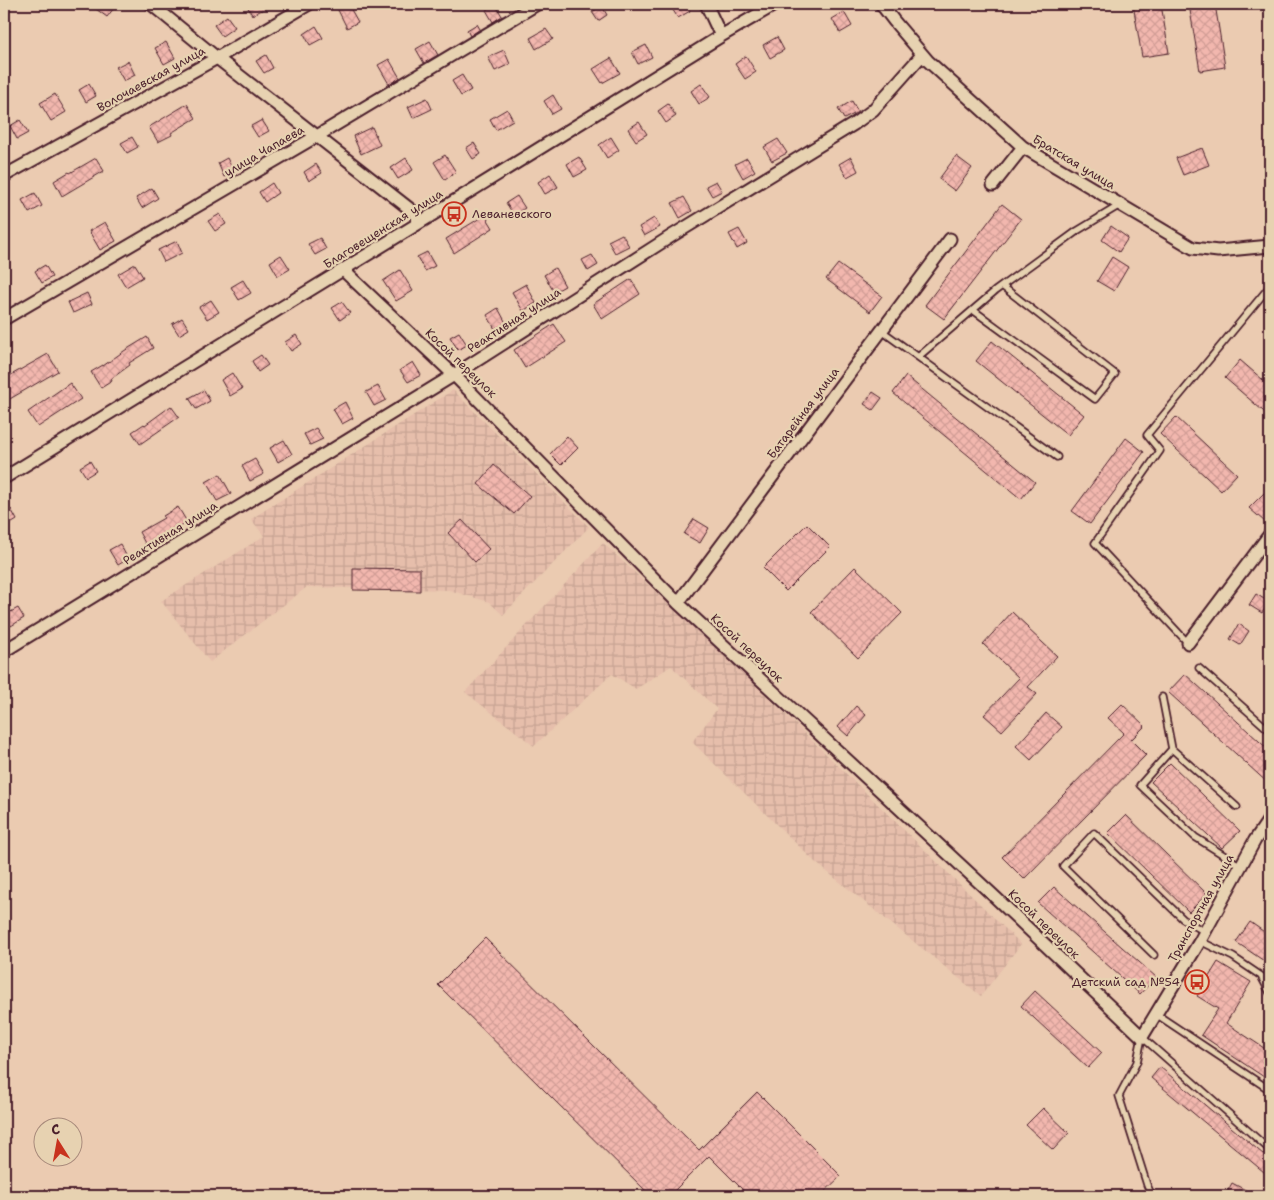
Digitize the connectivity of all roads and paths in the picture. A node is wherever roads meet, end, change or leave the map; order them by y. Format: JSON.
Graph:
{"nodes":[{"id":1,"x":151,"y":4,"type":"edge"},
{"id":2,"x":309,"y":4,"type":"edge"},
{"id":3,"x":537,"y":4,"type":"edge"},
{"id":4,"x":706,"y":4,"type":"edge"},
{"id":5,"x":776,"y":4,"type":"edge"},
{"id":6,"x":881,"y":4,"type":"edge"},
{"id":7,"x":721,"y":36,"type":"junction"},
{"id":8,"x":922,"y":55,"type":"junction"},
{"id":9,"x":217,"y":58,"type":"junction"},
{"id":10,"x":316,"y":136,"type":"junction"},
{"id":11,"x":1023,"y":147,"type":"junction"},
{"id":12,"x":4,"y":176,"type":"edge"},
{"id":13,"x":993,"y":186,"type":"dead end"},
{"id":14,"x":1120,"y":205,"type":"junction"},
{"id":15,"x":419,"y":223,"type":"junction"},
{"id":16,"x":950,"y":239,"type":"dead end"},
{"id":17,"x":1270,"y":246,"type":"edge"},
{"id":18,"x":343,"y":270,"type":"junction"},
{"id":19,"x":1002,"y":286,"type":"junction"},
{"id":20,"x":1270,"y":286,"type":"edge"},
{"id":21,"x":973,"y":310,"type":"junction"},
{"id":22,"x":4,"y":319,"type":"edge"},
{"id":23,"x":882,"y":331,"type":"junction"},
{"id":24,"x":918,"y":358,"type":"junction"},
{"id":25,"x":454,"y":375,"type":"junction"},
{"id":26,"x":1058,"y":457,"type":"dead end"},
{"id":27,"x":4,"y":478,"type":"edge"},
{"id":28,"x":1270,"y":534,"type":"edge"},
{"id":29,"x":678,"y":603,"type":"junction"},
{"id":30,"x":1188,"y":643,"type":"joint"},
{"id":31,"x":4,"y":651,"type":"edge"},
{"id":32,"x":1199,"y":668,"type":"dead end"},
{"id":33,"x":1162,"y":697,"type":"dead end"},
{"id":34,"x":1270,"y":731,"type":"edge"},
{"id":35,"x":1172,"y":749,"type":"junction"},
{"id":36,"x":1237,"y":807,"type":"dead end"},
{"id":37,"x":1270,"y":818,"type":"edge"},
{"id":38,"x":1241,"y":866,"type":"junction"},
{"id":39,"x":1202,"y":936,"type":"junction"},
{"id":40,"x":1154,"y":955,"type":"dead end"},
{"id":41,"x":1261,"y":976,"type":"junction"},
{"id":42,"x":1270,"y":982,"type":"edge"},
{"id":43,"x":1270,"y":993,"type":"edge"},
{"id":44,"x":1156,"y":1014,"type":"junction"},
{"id":45,"x":1142,"y":1037,"type":"junction"},
{"id":46,"x":1270,"y":1090,"type":"edge"},
{"id":47,"x":1270,"y":1150,"type":"edge"},
{"id":48,"x":1152,"y":1196,"type":"edge"}],
"edges":[{"from":1,"to":9,"type":"street"},
{"from":2,"to":9,"type":"street","name":"Волочаевская улица"},
{"from":3,"to":10,"type":"street","name":"улица Чапаева"},
{"from":4,"to":7,"type":"street"},
{"from":5,"to":7,"type":"street","name":"Благовещенская улица"},
{"from":6,"to":8,"type":"street","name":"Братская улица"},
{"from":7,"to":15,"type":"street","name":"Благовещенская улица"},
{"from":8,"to":11,"type":"street","name":"Братская улица"},
{"from":8,"to":25,"type":"street","name":"Реактивная улица"},
{"from":9,"to":10,"type":"street"},
{"from":9,"to":12,"type":"street","name":"Волочаевская улица"},
{"from":10,"to":15,"type":"street"},
{"from":10,"to":22,"type":"street","name":"улица Чапаева"},
{"from":11,"to":13,"type":"street"},
{"from":11,"to":14,"type":"street","name":"Братская улица"},
{"from":14,"to":17,"type":"street","name":"Братская улица"},
{"from":14,"to":19,"type":"lane"},
{"from":15,"to":18,"type":"street","name":"Благовещенская улица"},
{"from":16,"to":23,"type":"street","name":"Батарейная улица"},
{"from":18,"to":25,"type":"street","name":"Косой переулок"},
{"from":18,"to":27,"type":"street","name":"Благовещенская улица"},
{"from":19,"to":21,"type":"lane"},
{"from":19,"to":21,"type":"lane"},
{"from":20,"to":30,"type":"lane"},
{"from":21,"to":24,"type":"lane"},
{"from":23,"to":24,"type":"lane"},
{"from":23,"to":29,"type":"street","name":"Батарейная улица"},
{"from":24,"to":26,"type":"lane"},
{"from":25,"to":29,"type":"street","name":"Косой переулок"},
{"from":25,"to":31,"type":"street","name":"Реактивная улица"},
{"from":28,"to":30,"type":"street"},
{"from":29,"to":45,"type":"street","name":"Косой переулок"},
{"from":32,"to":34,"type":"lane"},
{"from":33,"to":35,"type":"lane"},
{"from":35,"to":36,"type":"lane"},
{"from":35,"to":38,"type":"lane"},
{"from":37,"to":38,"type":"street","name":"Транспортная улица"},
{"from":38,"to":39,"type":"street","name":"Транспортная улица"},
{"from":39,"to":40,"type":"lane"},
{"from":39,"to":41,"type":"lane"},
{"from":39,"to":44,"type":"street","name":"Транспортная улица"},
{"from":41,"to":42,"type":"lane"},
{"from":41,"to":43,"type":"lane"},
{"from":44,"to":45,"type":"street","name":"Транспортная улица"},
{"from":44,"to":46,"type":"lane"},
{"from":45,"to":47,"type":"lane"},
{"from":45,"to":48,"type":"lane"}]}
